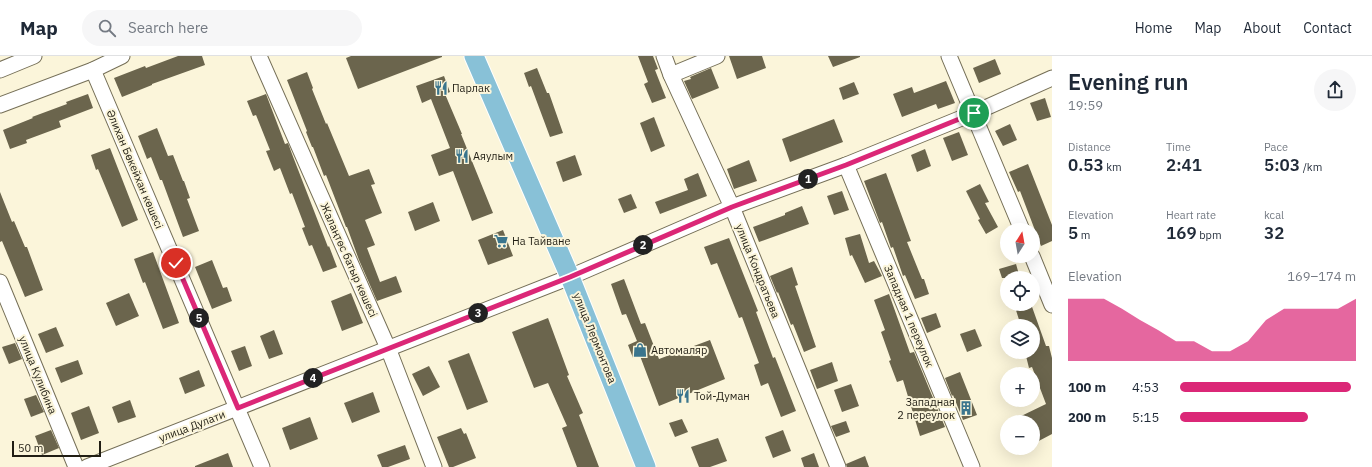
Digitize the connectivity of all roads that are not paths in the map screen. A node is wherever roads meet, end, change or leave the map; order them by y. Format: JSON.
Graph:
{"nodes":[{"id":1,"x":34,"y":56,"type":"edge"},
{"id":2,"x":122,"y":56,"type":"edge"},
{"id":3,"x":259,"y":56,"type":"edge"},
{"id":4,"x":474,"y":56,"type":"edge"},
{"id":5,"x":664,"y":56,"type":"edge"},
{"id":6,"x":717,"y":56,"type":"edge"},
{"id":7,"x":949,"y":56,"type":"edge"},
{"id":8,"x":0,"y":70,"type":"edge"},
{"id":9,"x":93,"y":70,"type":"junction"},
{"id":10,"x":671,"y":75,"type":"junction"},
{"id":11,"x":1052,"y":78,"type":"edge"},
{"id":12,"x":0,"y":105,"type":"edge"},
{"id":13,"x":974,"y":113,"type":"junction"},
{"id":14,"x":846,"y":165,"type":"junction"},
{"id":15,"x":732,"y":207,"type":"junction"},
{"id":16,"x":1019,"y":223,"type":"edge"},
{"id":17,"x":1035,"y":263,"type":"edge"},
{"id":18,"x":570,"y":277,"type":"junction"},
{"id":19,"x":0,"y":282,"type":"edge"},
{"id":20,"x":1052,"y":305,"type":"edge"},
{"id":21,"x":388,"y":348,"type":"junction"},
{"id":22,"x":238,"y":408,"type":"junction"},
{"id":23,"x":76,"y":467,"type":"edge"},
{"id":24,"x":87,"y":467,"type":"edge"},
{"id":25,"x":262,"y":467,"type":"edge"},
{"id":26,"x":434,"y":467,"type":"edge"},
{"id":27,"x":646,"y":467,"type":"edge"},
{"id":28,"x":838,"y":467,"type":"edge"},
{"id":29,"x":972,"y":467,"type":"edge"}],
"edges":[{"from":1,"to":8,"type":"street"},
{"from":2,"to":9,"type":"street"},
{"from":3,"to":21,"type":"street","name":"Жалаңтөс батыр көшесі"},
{"from":4,"to":18,"type":"main road","name":"улица Лермонтова"},
{"from":5,"to":10,"type":"street","name":"улица Кондратьева"},
{"from":6,"to":10,"type":"street"},
{"from":7,"to":13,"type":"street"},
{"from":9,"to":12,"type":"street"},
{"from":9,"to":22,"type":"street","name":"Әлихан Бөкейхан көшесі"},
{"from":10,"to":15,"type":"street","name":"улица Кондратьева"},
{"from":11,"to":13,"type":"street","name":"улица Дулати"},
{"from":13,"to":14,"type":"street","name":"улица Дулати"},
{"from":13,"to":16,"type":"street"},
{"from":14,"to":15,"type":"street","name":"улица Дулати"},
{"from":14,"to":29,"type":"street","name":"Западная 1 переулок"},
{"from":15,"to":18,"type":"street","name":"улица Дулати"},
{"from":15,"to":28,"type":"street","name":"улица Кондратьева"},
{"from":17,"to":20,"type":"street"},
{"from":18,"to":21,"type":"street","name":"улица Дулати"},
{"from":18,"to":27,"type":"main road","name":"улица Лермонтова"},
{"from":19,"to":23,"type":"street","name":"улица Кулибина"},
{"from":21,"to":22,"type":"street","name":"улица Дулати"},
{"from":21,"to":26,"type":"street","name":"Жалаңтөс батыр көшесі"},
{"from":22,"to":24,"type":"street","name":"улица Дулати"},
{"from":22,"to":25,"type":"street","name":"Әлихан Бөкейхан көшесі"}]}
